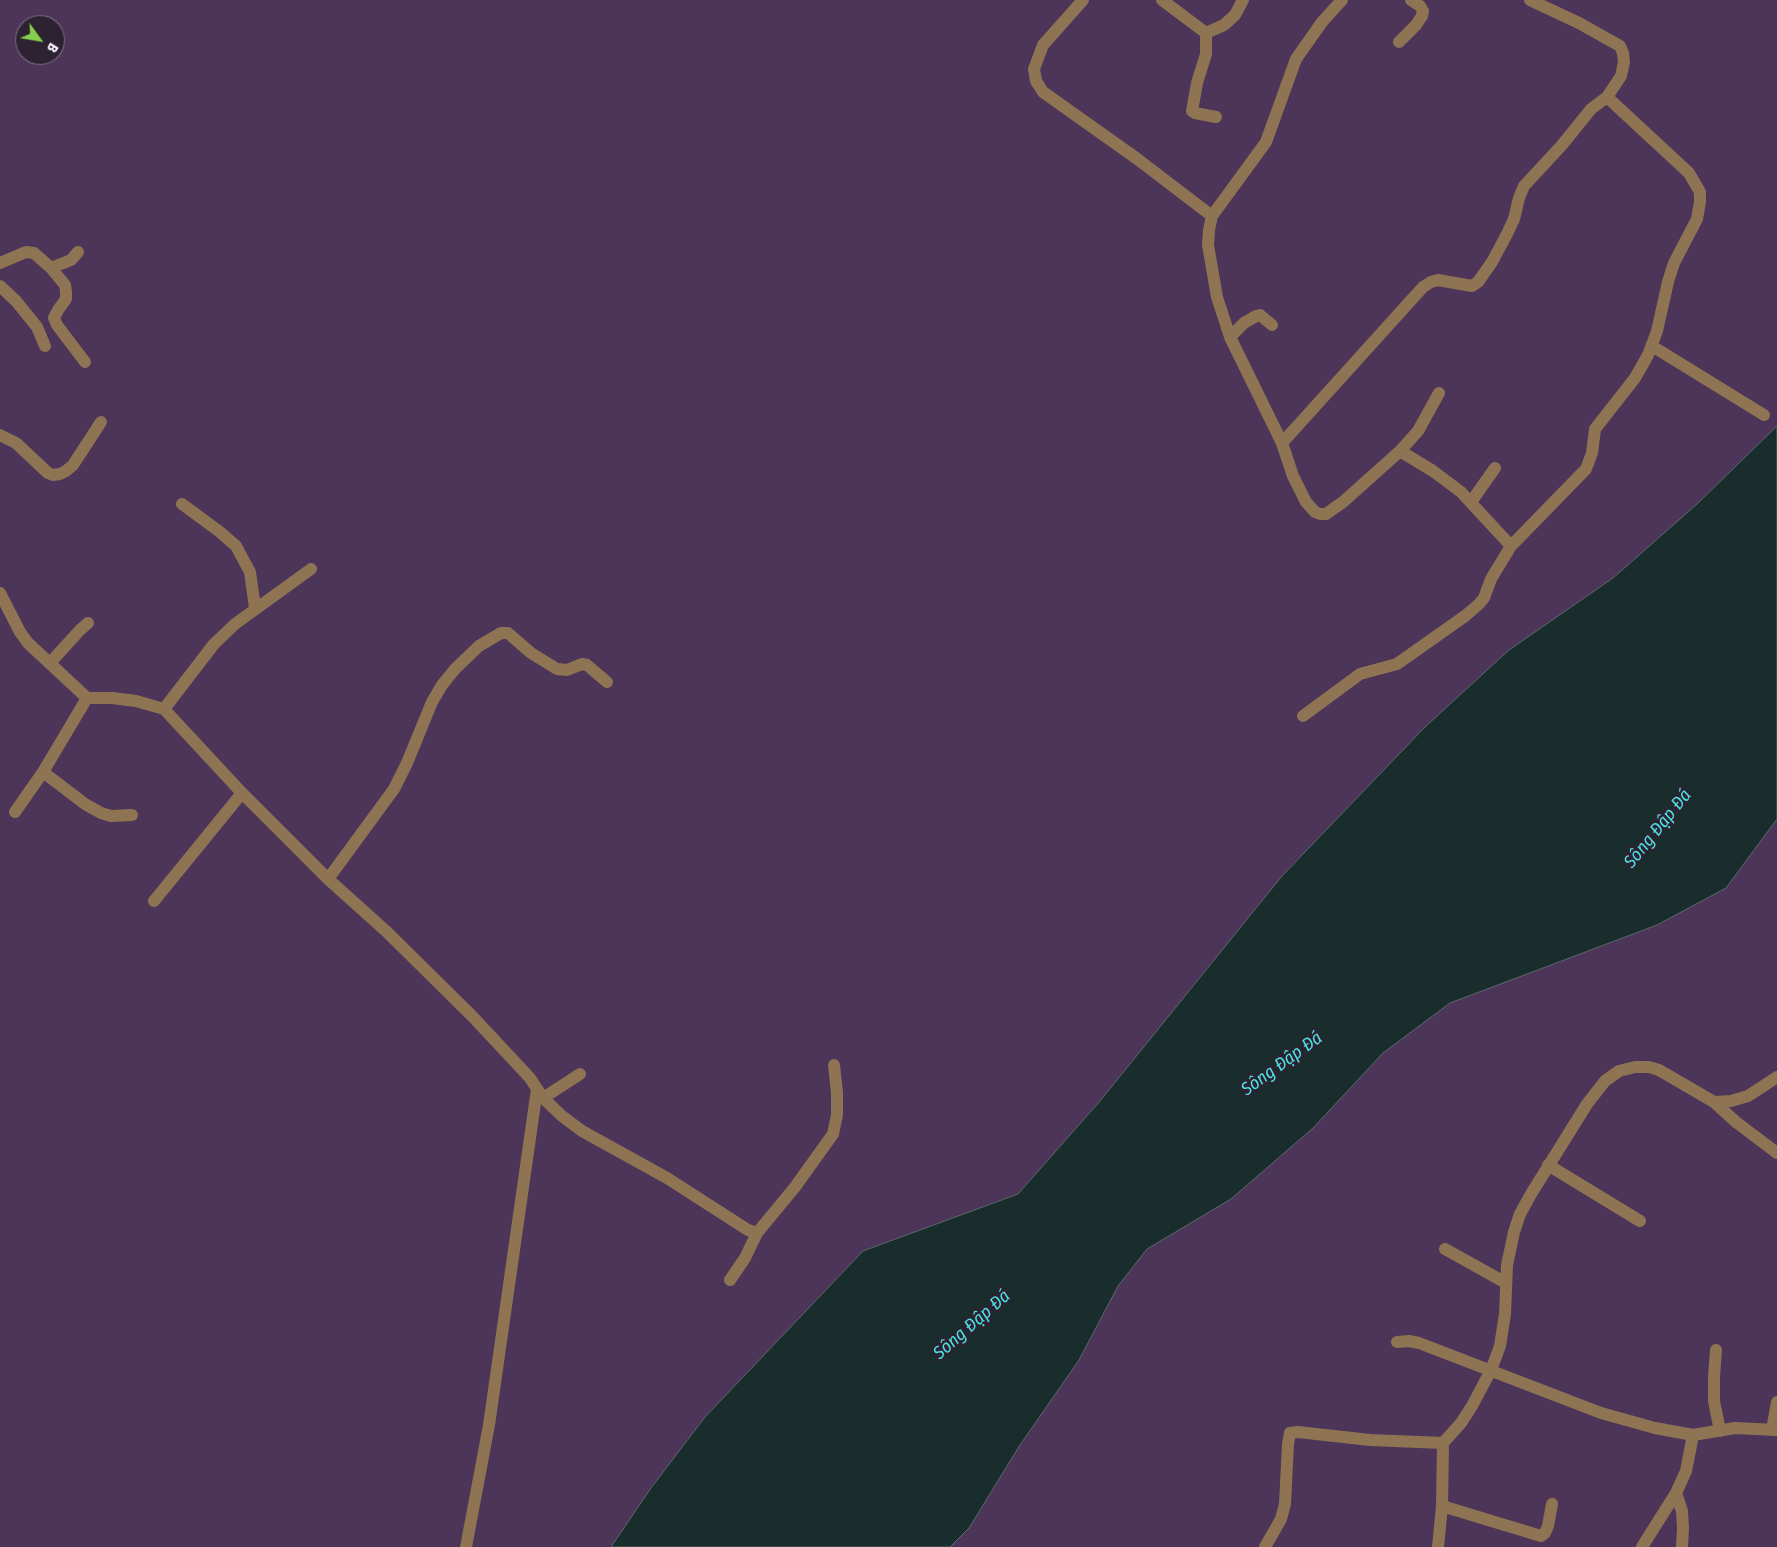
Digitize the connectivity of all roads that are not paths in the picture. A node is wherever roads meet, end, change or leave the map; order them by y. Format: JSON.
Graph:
{"nodes":[{"id":1,"x":1083,"y":0,"type":"edge"},
{"id":2,"x":1162,"y":0,"type":"edge"},
{"id":3,"x":1243,"y":0,"type":"edge"},
{"id":4,"x":1342,"y":0,"type":"edge"},
{"id":5,"x":1411,"y":0,"type":"edge"},
{"id":6,"x":1530,"y":0,"type":"edge"},
{"id":7,"x":1206,"y":33,"type":"junction"},
{"id":8,"x":1399,"y":42,"type":"dead end"},
{"id":9,"x":1607,"y":97,"type":"junction"},
{"id":10,"x":1216,"y":117,"type":"dead end"},
{"id":11,"x":1212,"y":216,"type":"junction"},
{"id":12,"x":78,"y":252,"type":"dead end"},
{"id":13,"x":0,"y":263,"type":"edge"},
{"id":14,"x":51,"y":268,"type":"junction"},
{"id":15,"x":0,"y":286,"type":"edge"},
{"id":16,"x":1272,"y":325,"type":"dead end"},
{"id":17,"x":1230,"y":336,"type":"junction"},
{"id":18,"x":45,"y":346,"type":"dead end"},
{"id":19,"x":1652,"y":346,"type":"junction"},
{"id":20,"x":85,"y":362,"type":"dead end"},
{"id":21,"x":1439,"y":394,"type":"dead end"},
{"id":22,"x":1764,"y":415,"type":"dead end"},
{"id":23,"x":100,"y":422,"type":"dead end"},
{"id":24,"x":0,"y":435,"type":"edge"},
{"id":25,"x":1282,"y":443,"type":"junction"},
{"id":26,"x":1400,"y":451,"type":"junction"},
{"id":27,"x":1495,"y":468,"type":"dead end"},
{"id":28,"x":1471,"y":502,"type":"junction"},
{"id":29,"x":182,"y":504,"type":"dead end"},
{"id":30,"x":1511,"y":546,"type":"junction"},
{"id":31,"x":311,"y":569,"type":"dead end"},
{"id":32,"x":0,"y":593,"type":"edge"},
{"id":33,"x":255,"y":608,"type":"junction"},
{"id":34,"x":88,"y":623,"type":"dead end"},
{"id":35,"x":50,"y":663,"type":"junction"},
{"id":36,"x":607,"y":682,"type":"dead end"},
{"id":37,"x":87,"y":698,"type":"junction"},
{"id":38,"x":164,"y":709,"type":"junction"},
{"id":39,"x":1303,"y":716,"type":"dead end"},
{"id":40,"x":43,"y":772,"type":"junction"},
{"id":41,"x":242,"y":793,"type":"junction"},
{"id":42,"x":15,"y":812,"type":"dead end"},
{"id":43,"x":132,"y":815,"type":"dead end"},
{"id":44,"x":328,"y":879,"type":"junction"},
{"id":45,"x":154,"y":901,"type":"dead end"},
{"id":46,"x":834,"y":1065,"type":"dead end"},
{"id":47,"x":580,"y":1074,"type":"dead end"},
{"id":48,"x":1777,"y":1077,"type":"edge"},
{"id":49,"x":540,"y":1093,"type":"junction"},
{"id":50,"x":1714,"y":1102,"type":"junction"},
{"id":51,"x":1777,"y":1153,"type":"edge"},
{"id":52,"x":1548,"y":1165,"type":"junction"},
{"id":53,"x":1640,"y":1221,"type":"dead end"},
{"id":54,"x":757,"y":1233,"type":"junction"},
{"id":55,"x":1445,"y":1249,"type":"dead end"},
{"id":56,"x":730,"y":1280,"type":"dead end"},
{"id":57,"x":1506,"y":1283,"type":"junction"},
{"id":58,"x":1397,"y":1342,"type":"dead end"},
{"id":59,"x":1716,"y":1350,"type":"dead end"},
{"id":60,"x":1491,"y":1370,"type":"junction"},
{"id":61,"x":1777,"y":1402,"type":"edge"},
{"id":62,"x":1774,"y":1430,"type":"edge"},
{"id":63,"x":1720,"y":1431,"type":"junction"},
{"id":64,"x":1693,"y":1435,"type":"junction"},
{"id":65,"x":1443,"y":1443,"type":"junction"},
{"id":66,"x":1676,"y":1493,"type":"junction"},
{"id":67,"x":1552,"y":1504,"type":"dead end"},
{"id":68,"x":1442,"y":1506,"type":"junction"},
{"id":69,"x":466,"y":1547,"type":"edge"},
{"id":70,"x":1265,"y":1547,"type":"edge"},
{"id":71,"x":1438,"y":1547,"type":"edge"},
{"id":72,"x":1642,"y":1547,"type":"edge"},
{"id":73,"x":1682,"y":1547,"type":"edge"}],
"edges":[{"from":1,"to":11,"type":"street"},
{"from":2,"to":7,"type":"street"},
{"from":3,"to":7,"type":"street"},
{"from":4,"to":11,"type":"street"},
{"from":5,"to":8,"type":"street"},
{"from":6,"to":9,"type":"street"},
{"from":7,"to":10,"type":"street"},
{"from":9,"to":19,"type":"street"},
{"from":9,"to":25,"type":"street"},
{"from":11,"to":17,"type":"street"},
{"from":12,"to":14,"type":"street"},
{"from":13,"to":14,"type":"street"},
{"from":14,"to":20,"type":"street"},
{"from":15,"to":18,"type":"street"},
{"from":16,"to":17,"type":"street"},
{"from":17,"to":25,"type":"street"},
{"from":19,"to":22,"type":"street"},
{"from":19,"to":30,"type":"street"},
{"from":21,"to":26,"type":"street"},
{"from":23,"to":24,"type":"street"},
{"from":25,"to":26,"type":"street"},
{"from":26,"to":28,"type":"street"},
{"from":27,"to":28,"type":"street"},
{"from":28,"to":30,"type":"street"},
{"from":29,"to":33,"type":"street"},
{"from":30,"to":39,"type":"street"},
{"from":31,"to":33,"type":"street"},
{"from":32,"to":35,"type":"street"},
{"from":33,"to":38,"type":"street"},
{"from":34,"to":35,"type":"street"},
{"from":35,"to":37,"type":"street"},
{"from":36,"to":44,"type":"street"},
{"from":37,"to":38,"type":"street"},
{"from":37,"to":40,"type":"street"},
{"from":38,"to":41,"type":"street"},
{"from":40,"to":42,"type":"street"},
{"from":40,"to":43,"type":"street"},
{"from":41,"to":44,"type":"street"},
{"from":41,"to":45,"type":"street"},
{"from":44,"to":49,"type":"street"},
{"from":46,"to":54,"type":"street"},
{"from":47,"to":49,"type":"street"},
{"from":48,"to":50,"type":"street"},
{"from":49,"to":54,"type":"street"},
{"from":49,"to":69,"type":"street"},
{"from":50,"to":51,"type":"street"},
{"from":50,"to":52,"type":"street"},
{"from":52,"to":53,"type":"street"},
{"from":52,"to":57,"type":"street"},
{"from":54,"to":56,"type":"street"},
{"from":55,"to":57,"type":"street"},
{"from":57,"to":60,"type":"street"},
{"from":58,"to":60,"type":"street"},
{"from":59,"to":63,"type":"street"},
{"from":60,"to":64,"type":"street"},
{"from":60,"to":65,"type":"street"},
{"from":61,"to":62,"type":"street"},
{"from":62,"to":63,"type":"street"},
{"from":63,"to":64,"type":"street"},
{"from":64,"to":66,"type":"street"},
{"from":65,"to":68,"type":"street"},
{"from":65,"to":70,"type":"street"},
{"from":66,"to":72,"type":"street"},
{"from":66,"to":73,"type":"street"},
{"from":67,"to":68,"type":"street"},
{"from":68,"to":71,"type":"street"}]}
